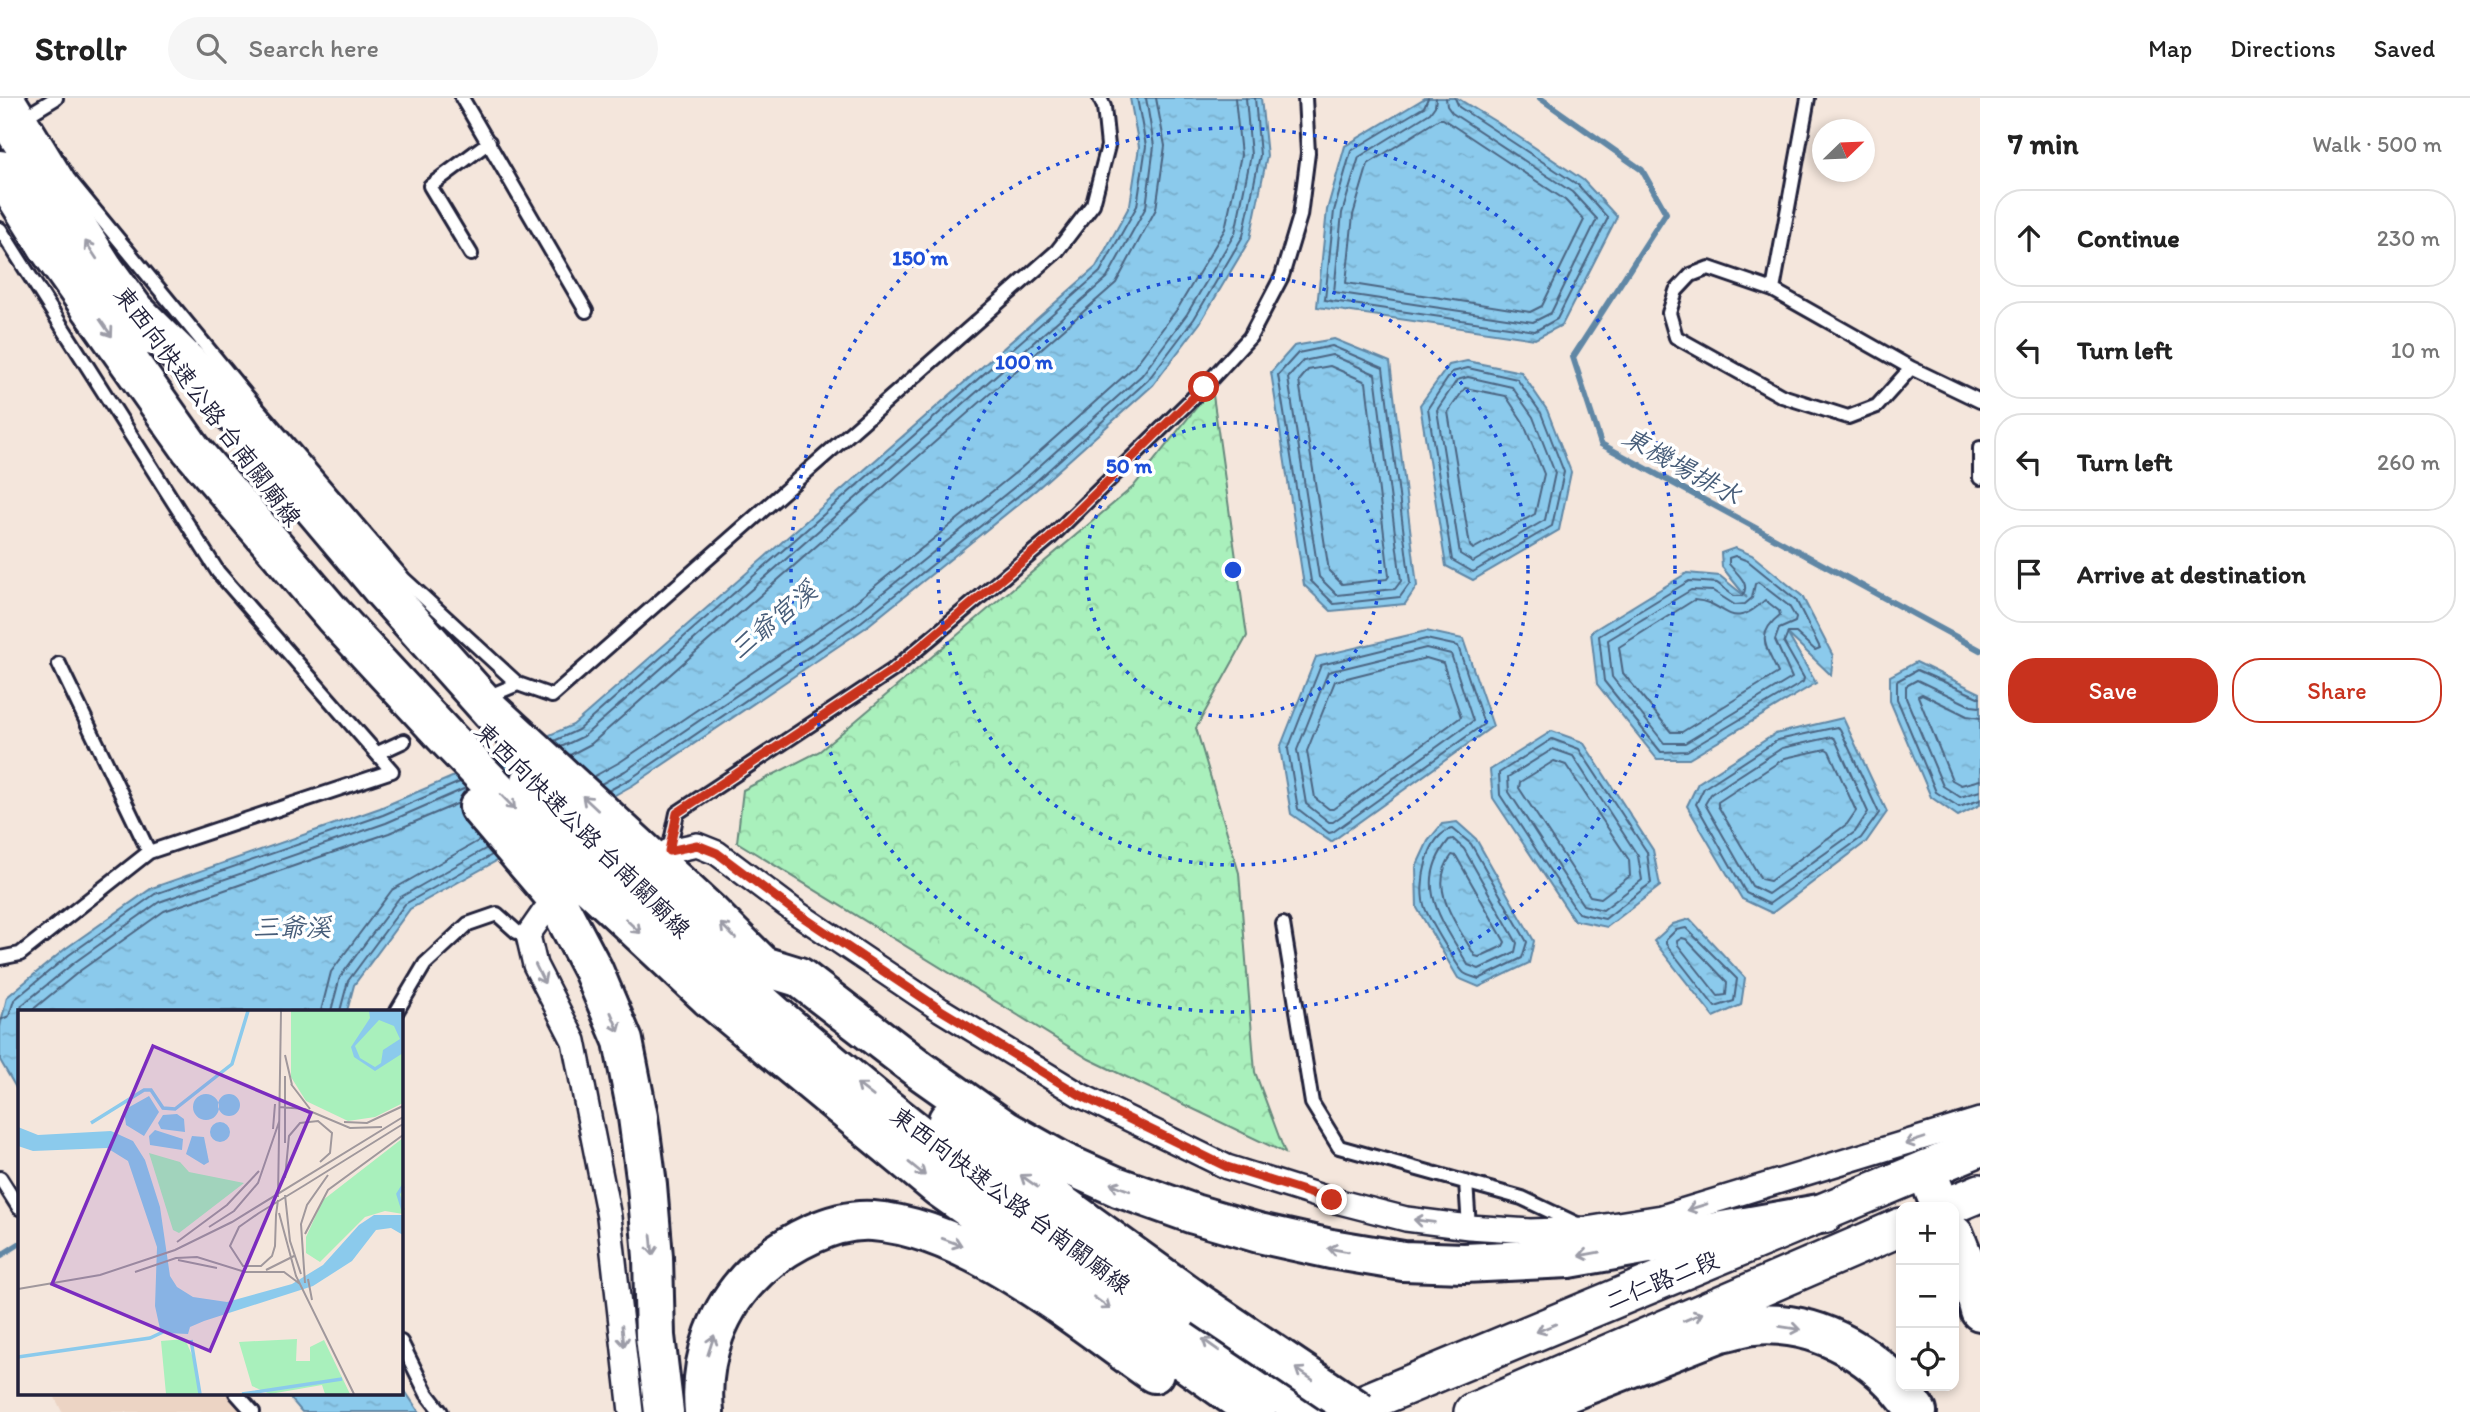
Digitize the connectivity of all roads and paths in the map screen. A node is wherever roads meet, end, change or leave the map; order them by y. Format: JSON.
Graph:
{"nodes":[{"id":1,"x":19,"y":98,"type":"edge"},
{"id":2,"x":56,"y":98,"type":"edge"},
{"id":3,"x":462,"y":98,"type":"edge"},
{"id":4,"x":1100,"y":98,"type":"edge"},
{"id":5,"x":1305,"y":98,"type":"edge"},
{"id":6,"x":1808,"y":98,"type":"edge"},
{"id":7,"x":17,"y":114,"type":"edge"},
{"id":8,"x":489,"y":142,"type":"junction"},
{"id":9,"x":0,"y":170,"type":"edge"},
{"id":10,"x":0,"y":229,"type":"edge"},
{"id":11,"x":471,"y":254,"type":"dead end"},
{"id":12,"x":1773,"y":290,"type":"junction"},
{"id":13,"x":586,"y":311,"type":"dead end"},
{"id":14,"x":1911,"y":368,"type":"junction"},
{"id":15,"x":1980,"y":401,"type":"edge"},
{"id":16,"x":1980,"y":448,"type":"edge"},
{"id":17,"x":1980,"y":478,"type":"edge"},
{"id":18,"x":59,"y":664,"type":"dead end"},
{"id":19,"x":517,"y":684,"type":"junction"},
{"id":20,"x":455,"y":724,"type":"junction"},
{"id":21,"x":378,"y":753,"type":"junction"},
{"id":22,"x":149,"y":852,"type":"junction"},
{"id":23,"x":600,"y":875,"type":"junction"},
{"id":24,"x":1283,"y":924,"type":"dead end"},
{"id":25,"x":528,"y":935,"type":"junction"},
{"id":26,"x":0,"y":958,"type":"edge"},
{"id":27,"x":763,"y":966,"type":"junction"},
{"id":28,"x":398,"y":1010,"type":"edge"},
{"id":29,"x":1980,"y":1120,"type":"edge"},
{"id":30,"x":1980,"y":1147,"type":"edge"},
{"id":31,"x":1926,"y":1170,"type":"junction"},
{"id":32,"x":0,"y":1178,"type":"edge"},
{"id":33,"x":1466,"y":1182,"type":"junction"},
{"id":34,"x":1980,"y":1193,"type":"edge"},
{"id":35,"x":1942,"y":1202,"type":"edge"},
{"id":36,"x":1957,"y":1202,"type":"edge"},
{"id":37,"x":18,"y":1206,"type":"edge"},
{"id":38,"x":1825,"y":1213,"type":"junction"},
{"id":39,"x":1469,"y":1227,"type":"junction"},
{"id":40,"x":1586,"y":1228,"type":"junction"},
{"id":41,"x":1896,"y":1229,"type":"edge"},
{"id":42,"x":1959,"y":1247,"type":"edge"},
{"id":43,"x":1980,"y":1311,"type":"edge"},
{"id":44,"x":1161,"y":1328,"type":"junction"},
{"id":45,"x":402,"y":1344,"type":"edge"},
{"id":46,"x":237,"y":1394,"type":"edge"},
{"id":47,"x":253,"y":1412,"type":"edge"},
{"id":48,"x":441,"y":1412,"type":"edge"},
{"id":49,"x":631,"y":1412,"type":"edge"},
{"id":50,"x":664,"y":1412,"type":"edge"},
{"id":51,"x":704,"y":1412,"type":"edge"},
{"id":52,"x":1211,"y":1412,"type":"edge"},
{"id":53,"x":1256,"y":1412,"type":"edge"},
{"id":54,"x":1307,"y":1412,"type":"edge"},
{"id":55,"x":1343,"y":1412,"type":"edge"},
{"id":56,"x":1360,"y":1412,"type":"edge"},
{"id":57,"x":1473,"y":1412,"type":"edge"},
{"id":58,"x":1517,"y":1412,"type":"edge"},
{"id":59,"x":1917,"y":1412,"type":"edge"}],
"edges":[{"from":1,"to":7,"type":"lane"},
{"from":2,"to":7,"type":"lane"},
{"from":3,"to":8,"type":"lane"},
{"from":4,"to":19,"type":"lane"},
{"from":5,"to":23,"type":"lane"},
{"from":6,"to":12,"type":"lane"},
{"from":7,"to":19,"type":"lane"},
{"from":20,"to":7,"type":"highway","name":"東西向快速公路 台南關廟線","one_way":true},
{"from":8,"to":11,"type":"lane"},
{"from":8,"to":13,"type":"lane"},
{"from":9,"to":20,"type":"highway","name":"東西向快速公路 台南關廟線","one_way":true},
{"from":10,"to":21,"type":"lane"},
{"from":12,"to":14,"type":"lane"},
{"from":12,"to":14,"type":"lane"},
{"from":14,"to":15,"type":"lane"},
{"from":16,"to":17,"type":"lane"},
{"from":18,"to":22,"type":"lane"},
{"from":19,"to":20,"type":"lane"},
{"from":20,"to":21,"type":"lane"},
{"from":20,"to":23,"type":"highway","name":"東西向快速公路 台南關廟線"},
{"from":20,"to":23,"type":"highway","one_way":true},
{"from":21,"to":22,"type":"lane"},
{"from":22,"to":26,"type":"lane"},
{"from":23,"to":25,"type":"street"},
{"from":27,"to":23,"type":"highway","one_way":true},
{"from":39,"to":23,"type":"street","one_way":true},
{"from":23,"to":44,"type":"highway","name":"東西向快速公路 台南關廟線"},
{"from":23,"to":50,"type":"highway","one_way":true},
{"from":24,"to":33,"type":"lane"},
{"from":25,"to":28,"type":"lane"},
{"from":25,"to":49,"type":"street","one_way":true},
{"from":38,"to":27,"type":"highway","one_way":true},
{"from":44,"to":27,"type":"highway","one_way":true},
{"from":29,"to":40,"type":"street","one_way":true},
{"from":30,"to":31,"type":"main road","name":"二仁路二段"},
{"from":31,"to":35,"type":"highway"},
{"from":31,"to":38,"type":"main road","name":"二仁路二段"},
{"from":32,"to":37,"type":"lane"},
{"from":33,"to":39,"type":"lane"},
{"from":33,"to":40,"type":"lane"},
{"from":34,"to":36,"type":"main road"},
{"from":38,"to":55,"type":"main road","name":"二仁路二段","one_way":true},
{"from":39,"to":40,"type":"street"},
{"from":57,"to":41,"type":"main road","name":"二仁路二段","one_way":true},
{"from":42,"to":43,"type":"highway"},
{"from":51,"to":44,"type":"highway","one_way":true},
{"from":44,"to":52,"type":"highway"},
{"from":44,"to":53,"type":"highway","name":"東西向快速公路 台南關廟線"},
{"from":54,"to":44,"type":"highway","name":"東西向快速公路 台南關廟線","one_way":true},
{"from":56,"to":44,"type":"highway","one_way":true,"bridge":true},
{"from":45,"to":48,"type":"lane"},
{"from":46,"to":47,"type":"lane"},
{"from":58,"to":59,"type":"highway","one_way":true}]}
